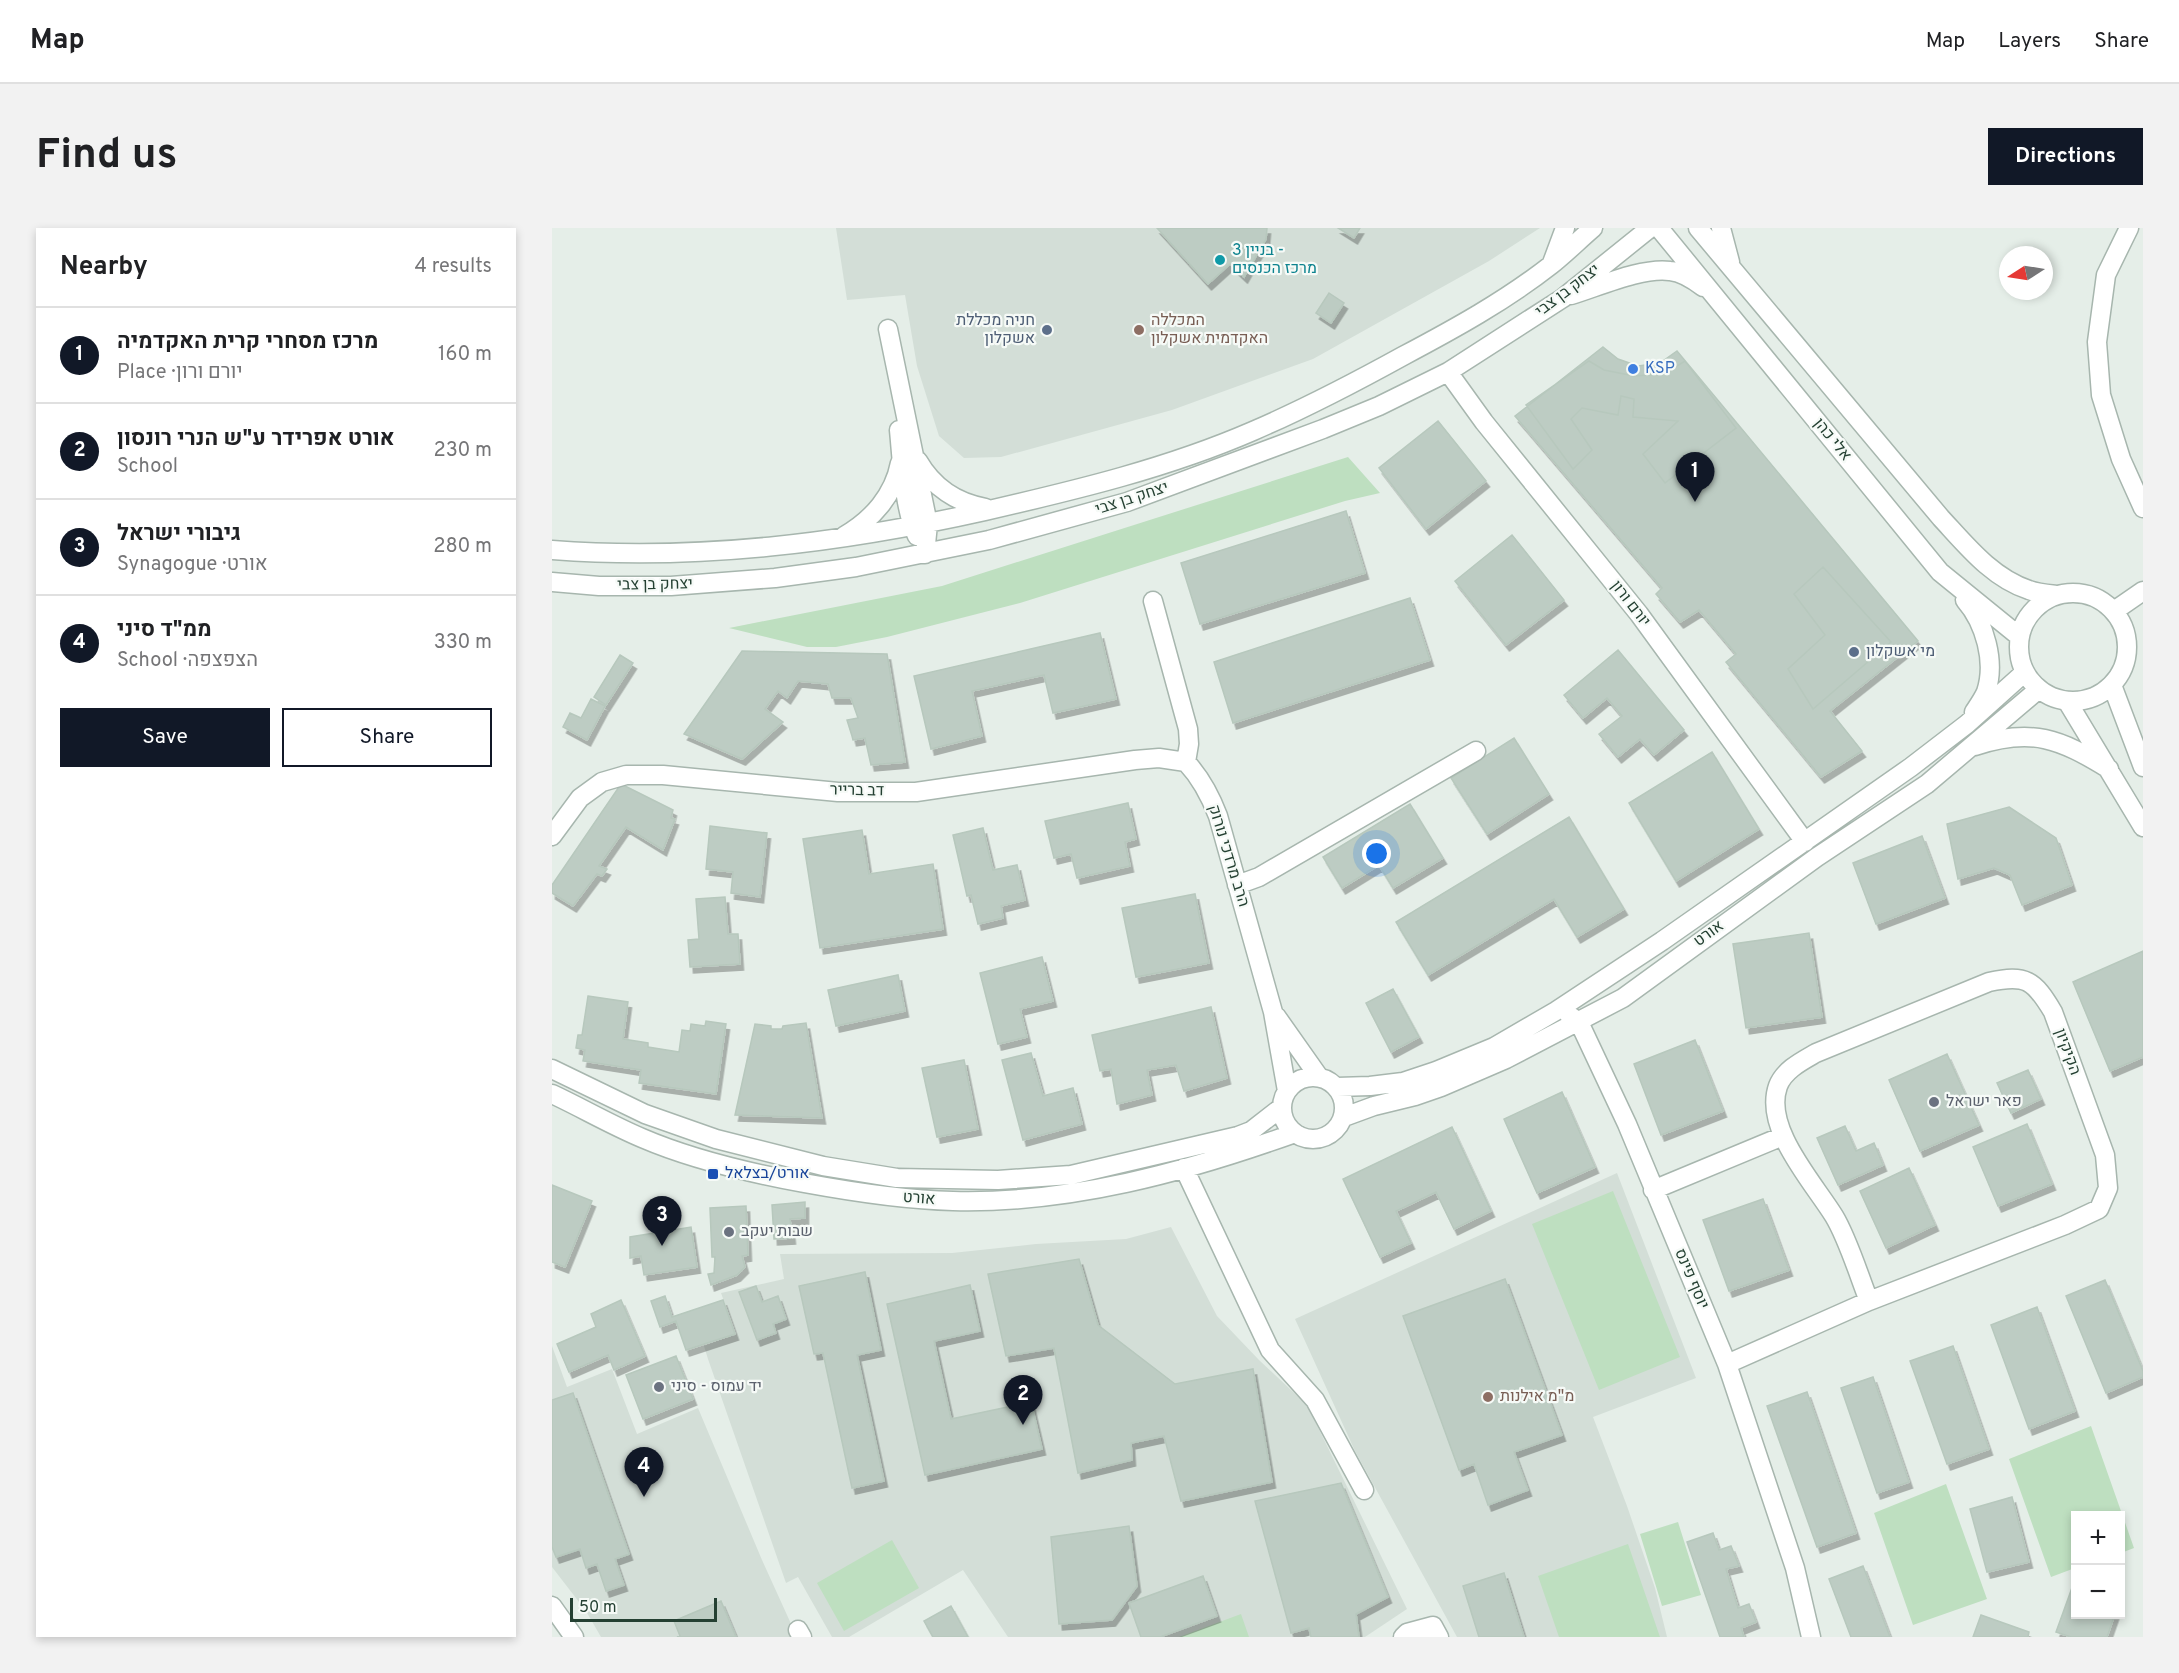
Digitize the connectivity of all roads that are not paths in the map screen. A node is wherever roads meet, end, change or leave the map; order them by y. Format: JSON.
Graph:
{"nodes":[{"id":1,"x":1565,"y":228,"type":"edge"},
{"id":2,"x":1593,"y":228,"type":"edge"},
{"id":3,"x":1650,"y":228,"type":"edge"},
{"id":4,"x":1659,"y":228,"type":"edge"},
{"id":5,"x":1698,"y":228,"type":"edge"},
{"id":6,"x":1721,"y":228,"type":"edge"},
{"id":7,"x":2129,"y":228,"type":"edge"},
{"id":8,"x":1551,"y":265,"type":"junction"},
{"id":9,"x":1734,"y":272,"type":"junction"},
{"id":10,"x":1717,"y":297,"type":"junction"},
{"id":11,"x":1563,"y":298,"type":"junction"},
{"id":12,"x":888,"y":330,"type":"dead end"},
{"id":13,"x":1448,"y":372,"type":"junction"},
{"id":14,"x":907,"y":450,"type":"junction"},
{"id":15,"x":2143,"y":508,"type":"edge"},
{"id":16,"x":994,"y":509,"type":"junction"},
{"id":17,"x":920,"y":525,"type":"junction"},
{"id":18,"x":831,"y":541,"type":"junction"},
{"id":19,"x":552,"y":550,"type":"edge"},
{"id":20,"x":925,"y":554,"type":"junction"},
{"id":21,"x":1940,"y":572,"type":"junction"},
{"id":22,"x":552,"y":582,"type":"edge"},
{"id":23,"x":2143,"y":591,"type":"edge"},
{"id":24,"x":2057,"y":595,"type":"junction"},
{"id":25,"x":1153,"y":601,"type":"dead end"},
{"id":26,"x":2114,"y":611,"type":"junction"},
{"id":27,"x":2020,"y":637,"type":"junction"},
{"id":28,"x":2025,"y":672,"type":"junction"},
{"id":29,"x":2112,"y":686,"type":"junction"},
{"id":30,"x":2039,"y":689,"type":"junction"},
{"id":31,"x":2067,"y":701,"type":"junction"},
{"id":32,"x":1967,"y":724,"type":"junction"},
{"id":33,"x":1967,"y":748,"type":"junction"},
{"id":34,"x":1476,"y":751,"type":"dead end"},
{"id":35,"x":1186,"y":762,"type":"junction"},
{"id":36,"x":2143,"y":767,"type":"edge"},
{"id":37,"x":2109,"y":769,"type":"junction"},
{"id":38,"x":2143,"y":827,"type":"edge"},
{"id":39,"x":552,"y":836,"type":"edge"},
{"id":40,"x":1805,"y":842,"type":"junction"},
{"id":41,"x":1237,"y":885,"type":"junction"},
{"id":42,"x":1556,"y":1011,"type":"junction"},
{"id":43,"x":1273,"y":1012,"type":"junction"},
{"id":44,"x":1580,"y":1022,"type":"junction"},
{"id":45,"x":552,"y":1069,"type":"edge"},
{"id":46,"x":1319,"y":1077,"type":"junction"},
{"id":47,"x":1337,"y":1087,"type":"junction"},
{"id":48,"x":552,"y":1094,"type":"edge"},
{"id":49,"x":1284,"y":1099,"type":"junction"},
{"id":50,"x":1344,"y":1117,"type":"junction"},
{"id":51,"x":1295,"y":1133,"type":"junction"},
{"id":52,"x":1783,"y":1136,"type":"junction"},
{"id":53,"x":1184,"y":1168,"type":"junction"},
{"id":54,"x":1653,"y":1190,"type":"junction"},
{"id":55,"x":1869,"y":1301,"type":"junction"},
{"id":56,"x":1727,"y":1364,"type":"junction"},
{"id":57,"x":1364,"y":1490,"type":"dead end"},
{"id":58,"x":1795,"y":1568,"type":"junction"},
{"id":59,"x":552,"y":1606,"type":"edge"},
{"id":60,"x":574,"y":1637,"type":"edge"},
{"id":61,"x":1403,"y":1637,"type":"edge"},
{"id":62,"x":1439,"y":1637,"type":"edge"},
{"id":63,"x":1804,"y":1637,"type":"edge"},
{"id":64,"x":1811,"y":1637,"type":"edge"}],
"edges":[{"from":1,"to":8,"type":"street"},
{"from":2,"to":8,"type":"street","name":"יצחק בן צבי"},
{"from":3,"to":11,"type":"street","name":"יצחק בן צבי"},
{"from":4,"to":10,"type":"street","name":"אלי כהן"},
{"from":5,"to":9,"type":"street","name":"אלי כהן"},
{"from":6,"to":9,"type":"street"},
{"from":7,"to":15,"type":"street"},
{"from":8,"to":16,"type":"street","name":"יצחק בן צבי"},
{"from":9,"to":24,"type":"street","name":"אלי כהן"},
{"from":10,"to":11,"type":"street"},
{"from":10,"to":21,"type":"street","name":"אלי כהן"},
{"from":11,"to":13,"type":"street","name":"יצחק בן צבי"},
{"from":12,"to":14,"type":"street"},
{"from":13,"to":20,"type":"street","name":"יצחק בן צבי"},
{"from":13,"to":40,"type":"street","name":"יורם ורון"},
{"from":14,"to":16,"type":"street"},
{"from":14,"to":17,"type":"street"},
{"from":14,"to":18,"type":"street"},
{"from":16,"to":17,"type":"street","name":"יצחק בן צבי"},
{"from":17,"to":18,"type":"street","name":"יצחק בן צבי"},
{"from":17,"to":20,"type":"street"},
{"from":18,"to":19,"type":"street","name":"יצחק בן צבי"},
{"from":20,"to":22,"type":"street","name":"יצחק בן צבי"},
{"from":21,"to":27,"type":"street","name":"אלי כהן"},
{"from":21,"to":32,"type":"street"},
{"from":23,"to":26,"type":"street"},
{"from":24,"to":26,"type":"street"},
{"from":24,"to":27,"type":"street"},
{"from":25,"to":35,"type":"street"},
{"from":26,"to":29,"type":"street"},
{"from":27,"to":28,"type":"street"},
{"from":28,"to":30,"type":"street"},
{"from":28,"to":32,"type":"street","name":"אורט"},
{"from":29,"to":31,"type":"street"},
{"from":29,"to":36,"type":"street"},
{"from":30,"to":31,"type":"street"},
{"from":30,"to":33,"type":"street","name":"אורט"},
{"from":31,"to":37,"type":"street"},
{"from":32,"to":40,"type":"street","name":"אורט"},
{"from":33,"to":37,"type":"street"},
{"from":33,"to":44,"type":"street","name":"אורט"},
{"from":34,"to":41,"type":"street"},
{"from":35,"to":39,"type":"street","name":"דב ברייר"},
{"from":35,"to":41,"type":"street","name":"הרב מרדכי נורוק"},
{"from":37,"to":38,"type":"street"},
{"from":40,"to":42,"type":"street","name":"אורט"},
{"from":41,"to":43,"type":"street","name":"הרב מרדכי נורוק"},
{"from":42,"to":44,"type":"street"},
{"from":42,"to":47,"type":"street","name":"אורט"},
{"from":43,"to":46,"type":"street","name":"הרב מרדכי נורוק"},
{"from":43,"to":49,"type":"street","name":"הרב מרדכי נורוק"},
{"from":44,"to":50,"type":"street","name":"אורט"},
{"from":44,"to":54,"type":"street","name":"יוסף פינס"},
{"from":45,"to":49,"type":"street","name":"אורט"},
{"from":46,"to":47,"type":"street"},
{"from":46,"to":49,"type":"street"},
{"from":47,"to":50,"type":"street"},
{"from":48,"to":53,"type":"street","name":"אורט"},
{"from":49,"to":51,"type":"street"},
{"from":50,"to":51,"type":"street"},
{"from":51,"to":53,"type":"street","name":"אורט"},
{"from":52,"to":54,"type":"street"},
{"from":52,"to":55,"type":"street","name":"הקיקיון"},
{"from":52,"to":55,"type":"street","name":"הקיקיון"},
{"from":53,"to":57,"type":"street"},
{"from":54,"to":56,"type":"street","name":"יוסף פינס"},
{"from":55,"to":56,"type":"street","name":"הקיקיון"},
{"from":56,"to":58,"type":"street","name":"יוסף פינס"},
{"from":58,"to":63,"type":"street","name":"יוסף פינס"},
{"from":58,"to":64,"type":"street","name":"יוסף פינס"},
{"from":59,"to":60,"type":"street"},
{"from":61,"to":62,"type":"street"}]}
